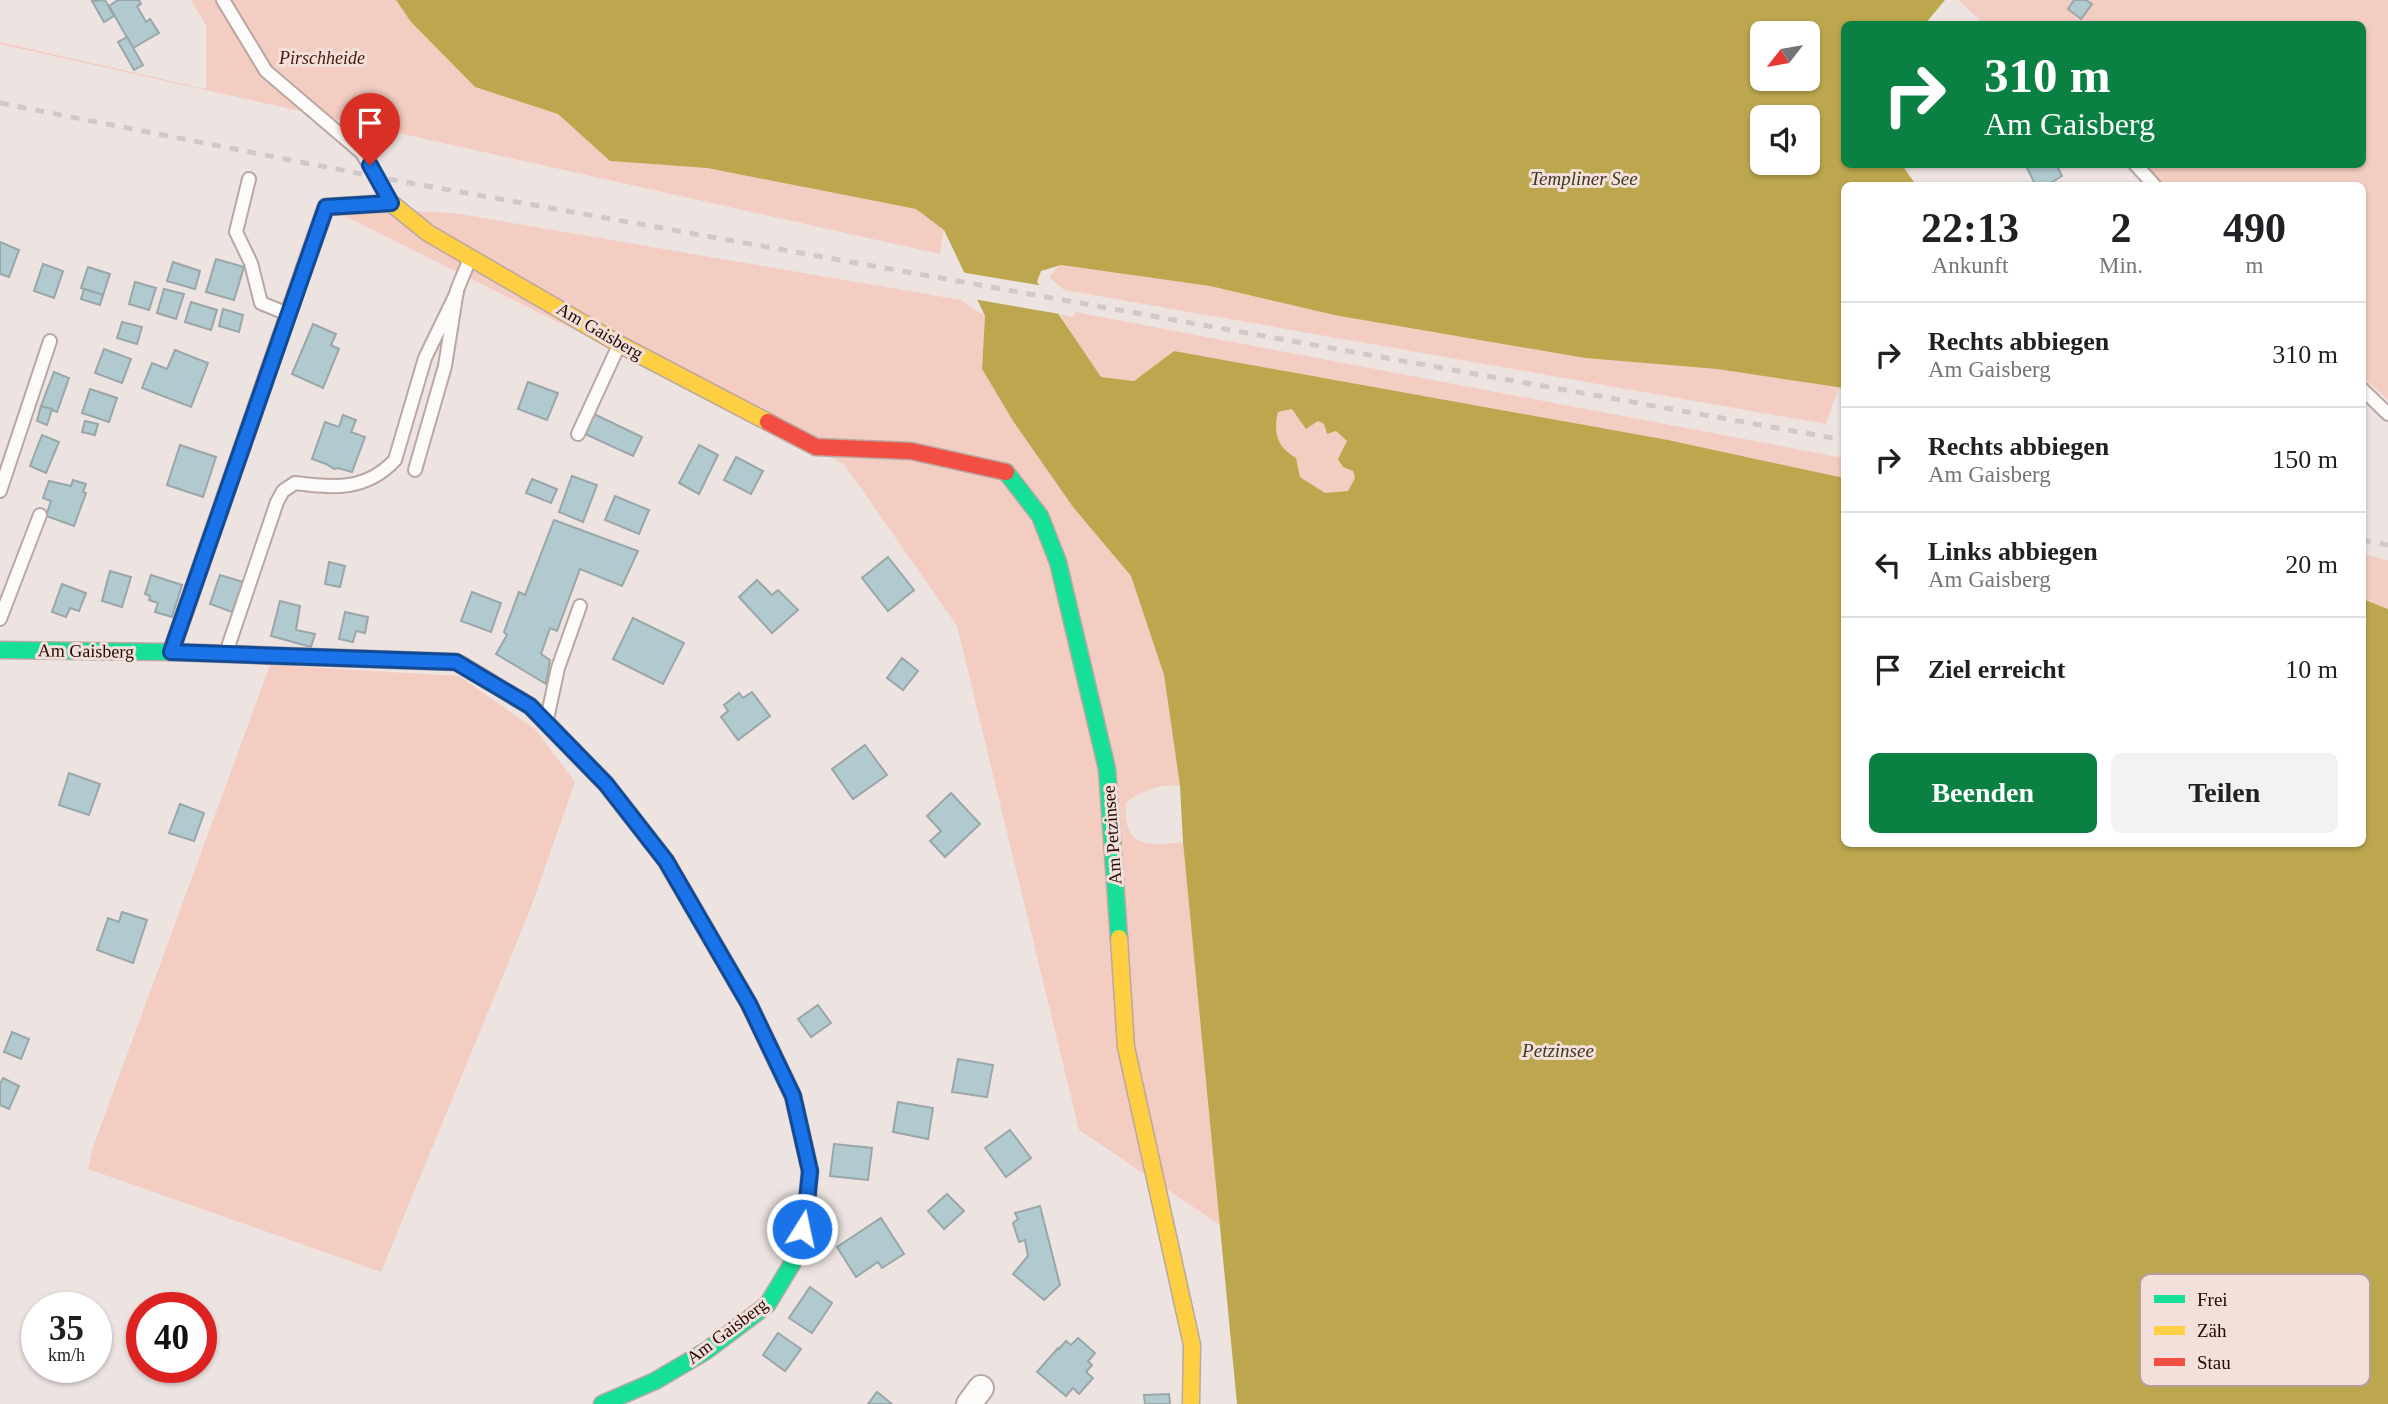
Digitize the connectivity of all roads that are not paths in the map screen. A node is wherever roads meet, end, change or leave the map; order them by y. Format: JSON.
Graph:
{"nodes":[{"id":1,"x":223,"y":0,"type":"edge"},
{"id":2,"x":2139,"y":168,"type":"edge"},
{"id":3,"x":248,"y":178,"type":"dead end"},
{"id":4,"x":2151,"y":182,"type":"edge"},
{"id":5,"x":391,"y":203,"type":"junction"},
{"id":6,"x":471,"y":257,"type":"junction"},
{"id":7,"x":457,"y":292,"type":"junction"},
{"id":8,"x":289,"y":314,"type":"junction"},
{"id":9,"x":50,"y":341,"type":"dead end"},
{"id":10,"x":619,"y":344,"type":"junction"},
{"id":11,"x":2366,"y":393,"type":"edge"},
{"id":12,"x":2388,"y":414,"type":"edge"},
{"id":13,"x":578,"y":434,"type":"dead end"},
{"id":14,"x":816,"y":447,"type":"joint"},
{"id":15,"x":415,"y":470,"type":"dead end"},
{"id":16,"x":0,"y":491,"type":"edge"},
{"id":17,"x":40,"y":515,"type":"dead end"},
{"id":18,"x":580,"y":606,"type":"dead end"},
{"id":19,"x":0,"y":620,"type":"edge"},
{"id":20,"x":0,"y":650,"type":"edge"},
{"id":21,"x":171,"y":652,"type":"junction"},
{"id":22,"x":226,"y":654,"type":"junction"},
{"id":23,"x":546,"y":722,"type":"junction"},
{"id":24,"x":605,"y":1403,"type":"edge"},
{"id":25,"x":1191,"y":1404,"type":"edge"}],
"edges":[{"from":1,"to":5,"type":"lane","name":"Am Gaisberg"},
{"from":2,"to":4,"type":"lane"},
{"from":3,"to":8,"type":"lane"},
{"from":5,"to":6,"type":"street","name":"Am Gaisberg"},
{"from":5,"to":8,"type":"street"},
{"from":6,"to":7,"type":"lane"},
{"from":6,"to":10,"type":"street","name":"Am Gaisberg"},
{"from":7,"to":15,"type":"lane"},
{"from":7,"to":22,"type":"lane"},
{"from":8,"to":21,"type":"street"},
{"from":9,"to":16,"type":"lane"},
{"from":10,"to":13,"type":"lane"},
{"from":10,"to":14,"type":"street","name":"Am Gaisberg"},
{"from":11,"to":12,"type":"lane"},
{"from":14,"to":25,"type":"street","name":"Am Petzinsee"},
{"from":17,"to":19,"type":"lane"},
{"from":18,"to":23,"type":"lane"},
{"from":20,"to":21,"type":"street","name":"Am Gaisberg"},
{"from":21,"to":22,"type":"street","name":"Am Gaisberg"},
{"from":22,"to":23,"type":"street","name":"Am Gaisberg"},
{"from":23,"to":24,"type":"street","name":"Am Gaisberg"}]}
